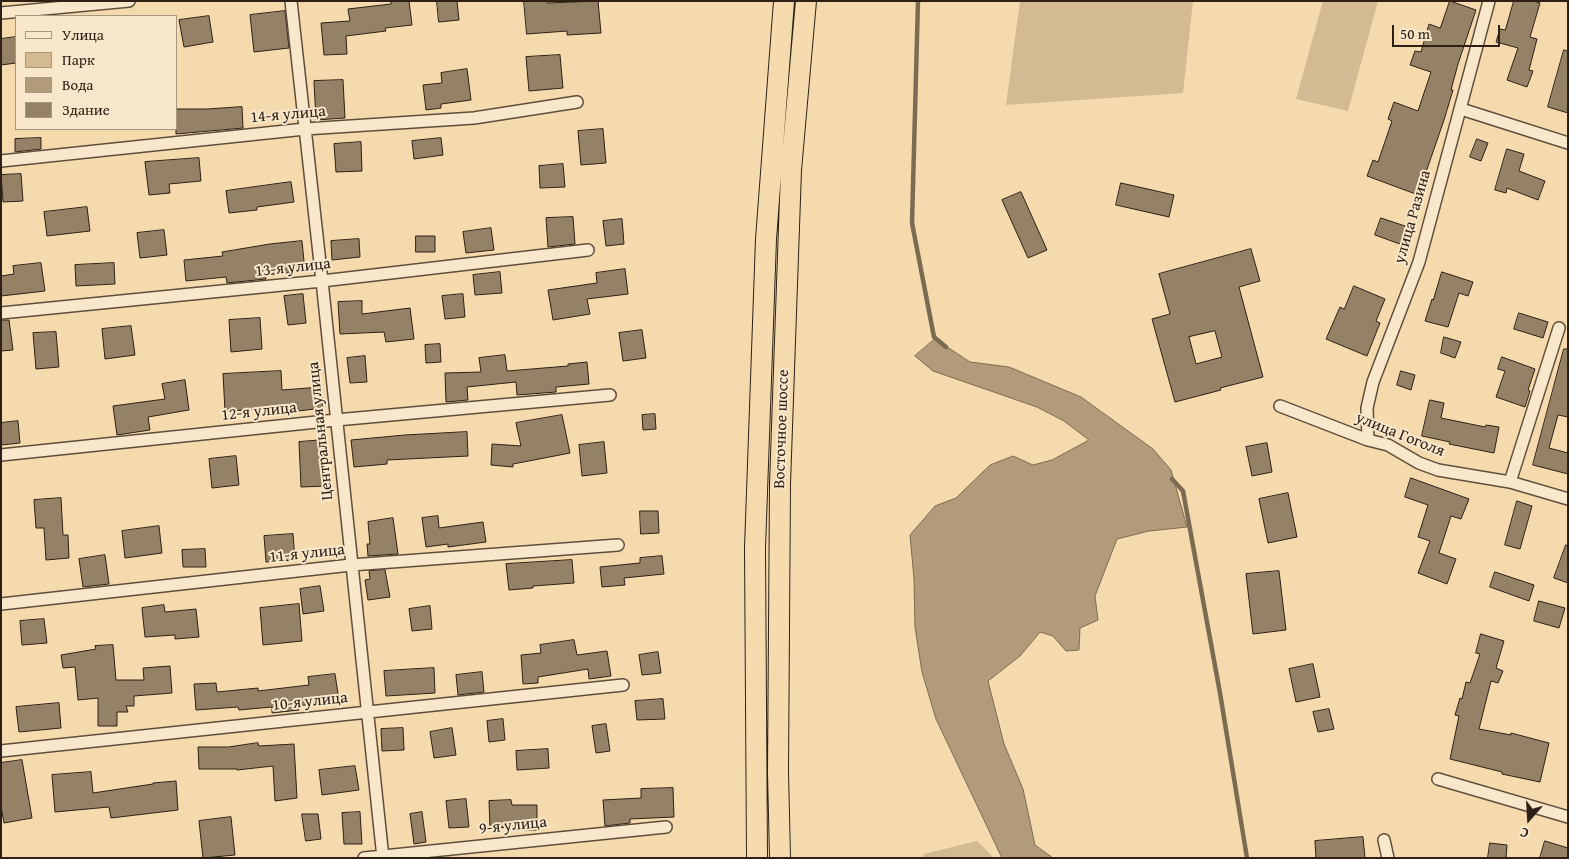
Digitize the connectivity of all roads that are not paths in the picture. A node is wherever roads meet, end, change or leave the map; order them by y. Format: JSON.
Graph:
{"nodes":[{"id":1,"x":129,"y":1,"type":"edge"},
{"id":2,"x":291,"y":1,"type":"edge"},
{"id":3,"x":784,"y":1,"type":"edge"},
{"id":4,"x":806,"y":1,"type":"edge"},
{"id":5,"x":1489,"y":1,"type":"edge"},
{"id":6,"x":1,"y":13,"type":"edge"},
{"id":7,"x":577,"y":102,"type":"dead end"},
{"id":8,"x":1460,"y":109,"type":"junction"},
{"id":9,"x":305,"y":129,"type":"junction"},
{"id":10,"x":1568,"y":143,"type":"edge"},
{"id":11,"x":1,"y":161,"type":"edge"},
{"id":12,"x":588,"y":250,"type":"dead end"},
{"id":13,"x":322,"y":281,"type":"junction"},
{"id":14,"x":1,"y":313,"type":"edge"},
{"id":15,"x":1559,"y":328,"type":"dead end"},
{"id":16,"x":610,"y":395,"type":"dead end"},
{"id":17,"x":1280,"y":406,"type":"dead end"},
{"id":18,"x":336,"y":420,"type":"junction"},
{"id":19,"x":1368,"y":440,"type":"junction"},
{"id":20,"x":1,"y":455,"type":"edge"},
{"id":21,"x":1510,"y":482,"type":"junction"},
{"id":22,"x":1568,"y":499,"type":"edge"},
{"id":23,"x":618,"y":544,"type":"dead end"},
{"id":24,"x":351,"y":565,"type":"junction"},
{"id":25,"x":1,"y":604,"type":"edge"},
{"id":26,"x":623,"y":685,"type":"dead end"},
{"id":27,"x":367,"y":712,"type":"junction"},
{"id":28,"x":1,"y":751,"type":"edge"},
{"id":29,"x":1438,"y":779,"type":"dead end"},
{"id":30,"x":1568,"y":816,"type":"edge"},
{"id":31,"x":666,"y":827,"type":"dead end"},
{"id":32,"x":1384,"y":840,"type":"dead end"},
{"id":33,"x":383,"y":857,"type":"edge"},
{"id":34,"x":364,"y":858,"type":"edge"},
{"id":35,"x":757,"y":858,"type":"edge"},
{"id":36,"x":780,"y":858,"type":"edge"},
{"id":37,"x":1388,"y":858,"type":"edge"}],
"edges":[{"from":1,"to":6,"type":"street"},
{"from":2,"to":9,"type":"street","name":"Центральная улица"},
{"from":3,"to":35,"type":"highway","name":"Восточное шоссе"},
{"from":4,"to":36,"type":"highway","name":"Восточное шоссе"},
{"from":5,"to":8,"type":"street","name":"улица Разина"},
{"from":7,"to":9,"type":"street","name":"14-я улица"},
{"from":8,"to":10,"type":"street"},
{"from":8,"to":19,"type":"street","name":"улица Разина"},
{"from":9,"to":11,"type":"street","name":"14-я улица"},
{"from":9,"to":13,"type":"street","name":"Центральная улица"},
{"from":12,"to":13,"type":"street","name":"13-я улица"},
{"from":13,"to":14,"type":"street","name":"13-я улица"},
{"from":13,"to":18,"type":"street","name":"Центральная улица"},
{"from":15,"to":21,"type":"street"},
{"from":16,"to":18,"type":"street","name":"12-я улица"},
{"from":17,"to":19,"type":"street","name":"улица Гоголя"},
{"from":18,"to":20,"type":"street","name":"12-я улица"},
{"from":18,"to":24,"type":"street","name":"Центральная улица"},
{"from":19,"to":21,"type":"street","name":"улица Гоголя"},
{"from":21,"to":22,"type":"street","name":"улица Гоголя"},
{"from":23,"to":24,"type":"street","name":"11-я улица"},
{"from":24,"to":25,"type":"street","name":"11-я улица"},
{"from":24,"to":27,"type":"street","name":"Центральная улица"},
{"from":26,"to":27,"type":"street","name":"10-я улица"},
{"from":27,"to":28,"type":"street","name":"10-я улица"},
{"from":27,"to":33,"type":"street","name":"Центральная улица"},
{"from":29,"to":30,"type":"street"},
{"from":31,"to":33,"type":"street","name":"9-я улица"},
{"from":32,"to":37,"type":"street"},
{"from":33,"to":34,"type":"street","name":"9-я улица"}]}
